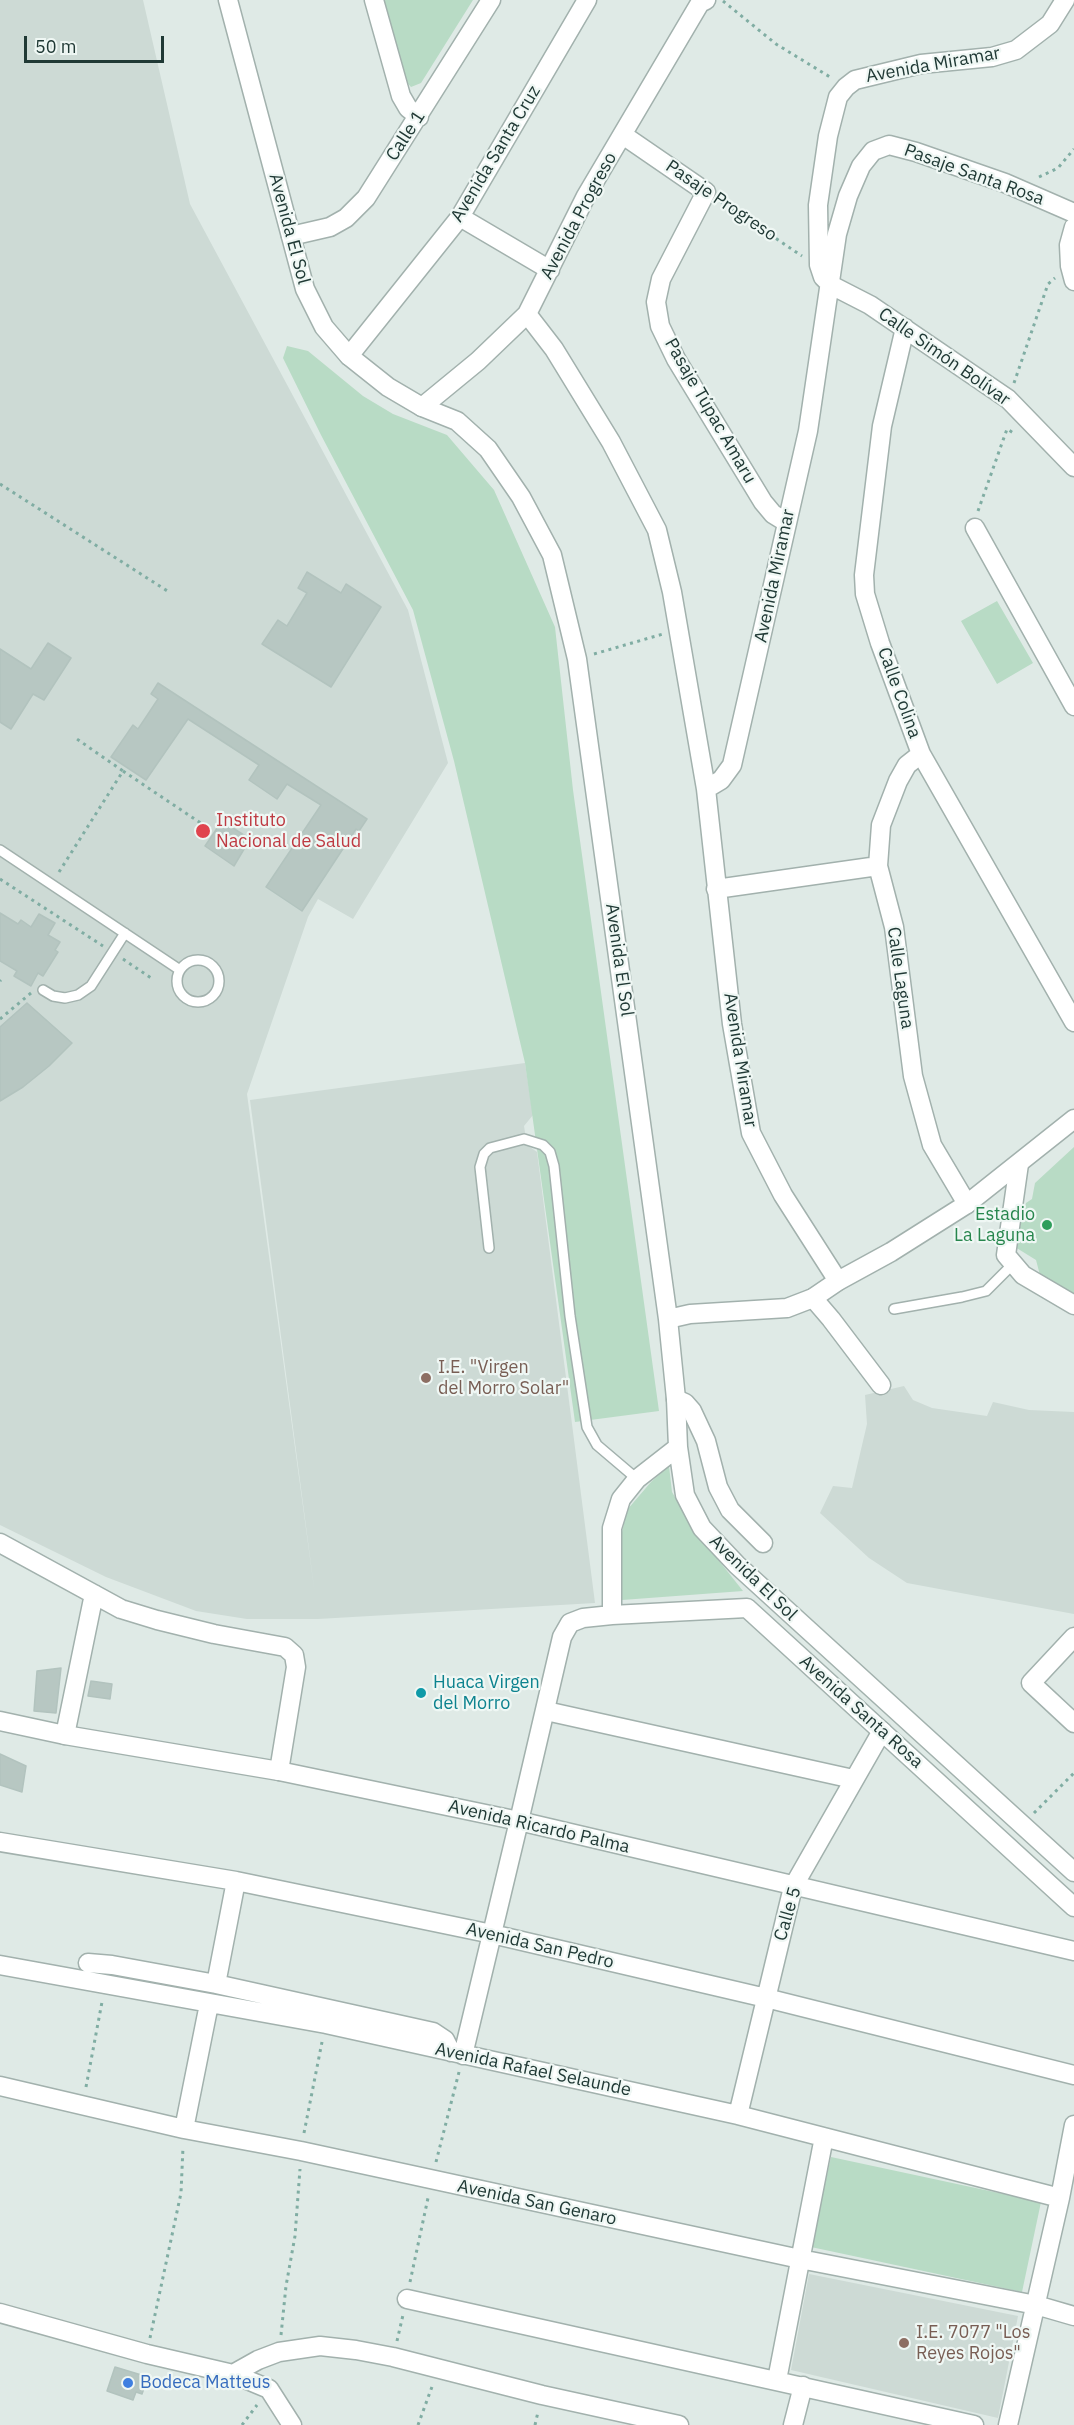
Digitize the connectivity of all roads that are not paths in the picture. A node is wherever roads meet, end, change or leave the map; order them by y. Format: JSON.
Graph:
{"nodes":[{"id":1,"x":228,"y":0,"type":"edge"},
{"id":2,"x":374,"y":0,"type":"edge"},
{"id":3,"x":491,"y":0,"type":"edge"},
{"id":4,"x":587,"y":0,"type":"edge"},
{"id":5,"x":706,"y":0,"type":"edge"},
{"id":6,"x":1065,"y":0,"type":"edge"},
{"id":7,"x":418,"y":117,"type":"junction"},
{"id":8,"x":623,"y":135,"type":"junction"},
{"id":9,"x":706,"y":192,"type":"joint"},
{"id":10,"x":1074,"y":213,"type":"edge"},
{"id":11,"x":460,"y":217,"type":"junction"},
{"id":12,"x":1074,"y":227,"type":"edge"},
{"id":13,"x":291,"y":236,"type":"junction"},
{"id":14,"x":550,"y":270,"type":"junction"},
{"id":15,"x":1072,"y":274,"type":"edge"},
{"id":16,"x":831,"y":285,"type":"junction"},
{"id":17,"x":527,"y":314,"type":"junction"},
{"id":18,"x":905,"y":328,"type":"junction"},
{"id":19,"x":349,"y":357,"type":"junction"},
{"id":20,"x":422,"y":406,"type":"junction"},
{"id":21,"x":1074,"y":467,"type":"edge"},
{"id":22,"x":786,"y":522,"type":"junction"},
{"id":23,"x":975,"y":528,"type":"road end"},
{"id":24,"x":1074,"y":706,"type":"edge"},
{"id":25,"x":921,"y":754,"type":"junction"},
{"id":26,"x":706,"y":789,"type":"junction"},
{"id":27,"x":0,"y":850,"type":"edge"},
{"id":28,"x":878,"y":866,"type":"junction"},
{"id":29,"x":716,"y":889,"type":"junction"},
{"id":30,"x":125,"y":933,"type":"junction"},
{"id":31,"x":180,"y":970,"type":"junction"},
{"id":32,"x":43,"y":990,"type":"road end"},
{"id":33,"x":1074,"y":1022,"type":"edge"},
{"id":34,"x":1074,"y":1119,"type":"edge"},
{"id":35,"x":1019,"y":1164,"type":"junction"},
{"id":36,"x":967,"y":1204,"type":"junction"},
{"id":37,"x":489,"y":1248,"type":"dead end"},
{"id":38,"x":1012,"y":1265,"type":"junction"},
{"id":39,"x":838,"y":1281,"type":"junction"},
{"id":40,"x":813,"y":1299,"type":"junction"},
{"id":41,"x":1074,"y":1305,"type":"edge"},
{"id":42,"x":894,"y":1309,"type":"dead end"},
{"id":43,"x":668,"y":1319,"type":"junction"},
{"id":44,"x":880,"y":1385,"type":"dead end"},
{"id":45,"x":676,"y":1399,"type":"junction"},
{"id":46,"x":678,"y":1447,"type":"junction"},
{"id":47,"x":637,"y":1479,"type":"junction"},
{"id":48,"x":0,"y":1543,"type":"edge"},
{"id":49,"x":763,"y":1543,"type":"dead end"},
{"id":50,"x":94,"y":1594,"type":"junction"},
{"id":51,"x":612,"y":1615,"type":"junction"},
{"id":52,"x":1074,"y":1637,"type":"edge"},
{"id":53,"x":546,"y":1712,"type":"junction"},
{"id":54,"x":0,"y":1721,"type":"edge"},
{"id":55,"x":1074,"y":1723,"type":"edge"},
{"id":56,"x":882,"y":1731,"type":"junction"},
{"id":57,"x":64,"y":1735,"type":"junction"},
{"id":58,"x":279,"y":1771,"type":"junction"},
{"id":59,"x":854,"y":1779,"type":"junction"},
{"id":60,"x":519,"y":1821,"type":"junction"},
{"id":61,"x":0,"y":1842,"type":"edge"},
{"id":62,"x":1074,"y":1872,"type":"edge"},
{"id":63,"x":236,"y":1881,"type":"junction"},
{"id":64,"x":794,"y":1887,"type":"junction"},
{"id":65,"x":1074,"y":1907,"type":"edge"},
{"id":66,"x":492,"y":1934,"type":"junction"},
{"id":67,"x":1074,"y":1951,"type":"edge"},
{"id":68,"x":88,"y":1963,"type":"dead end"},
{"id":69,"x":0,"y":1965,"type":"edge"},
{"id":70,"x":216,"y":1984,"type":"junction"},
{"id":71,"x":766,"y":1998,"type":"junction"},
{"id":72,"x":209,"y":2004,"type":"junction"},
{"id":73,"x":457,"y":2053,"type":"junction"},
{"id":74,"x":1074,"y":2074,"type":"edge"},
{"id":75,"x":0,"y":2086,"type":"edge"},
{"id":76,"x":738,"y":2115,"type":"junction"},
{"id":77,"x":1074,"y":2125,"type":"edge"},
{"id":78,"x":184,"y":2128,"type":"junction"},
{"id":79,"x":824,"y":2137,"type":"junction"},
{"id":80,"x":1060,"y":2198,"type":"junction"},
{"id":81,"x":800,"y":2259,"type":"junction"},
{"id":82,"x":407,"y":2299,"type":"road end"},
{"id":83,"x":1036,"y":2305,"type":"junction"},
{"id":84,"x":0,"y":2313,"type":"edge"},
{"id":85,"x":1074,"y":2316,"type":"edge"},
{"id":86,"x":233,"y":2374,"type":"junction"},
{"id":87,"x":777,"y":2380,"type":"junction"},
{"id":88,"x":803,"y":2386,"type":"junction"},
{"id":89,"x":292,"y":2425,"type":"edge"},
{"id":90,"x":679,"y":2425,"type":"edge"},
{"id":91,"x":793,"y":2425,"type":"edge"},
{"id":92,"x":974,"y":2425,"type":"edge"},
{"id":93,"x":1008,"y":2425,"type":"edge"}],
"edges":[{"from":1,"to":13,"type":"street","name":"Avenida El Sol"},
{"from":2,"to":7,"type":"street"},
{"from":3,"to":7,"type":"street","name":"Calle 1"},
{"from":4,"to":11,"type":"street","name":"Avenida Santa Cruz"},
{"from":5,"to":8,"type":"street","name":"Avenida Progreso"},
{"from":6,"to":16,"type":"street","name":"Avenida Miramar"},
{"from":7,"to":13,"type":"street","name":"Calle 1"},
{"from":8,"to":9,"type":"street","name":"Pasaje Progreso"},
{"from":8,"to":14,"type":"street","name":"Avenida Progreso"},
{"from":9,"to":22,"type":"street","name":"Pasaje Túpac Amaru"},
{"from":10,"to":16,"type":"street","name":"Pasaje Santa Rosa"},
{"from":11,"to":14,"type":"street"},
{"from":11,"to":19,"type":"street","name":"Avenida Santa Cruz"},
{"from":12,"to":15,"type":"street"},
{"from":13,"to":19,"type":"street","name":"Avenida El Sol"},
{"from":14,"to":17,"type":"street","name":"Avenida Progreso"},
{"from":16,"to":18,"type":"street","name":"Calle Simón Bolívar"},
{"from":16,"to":22,"type":"street","name":"Avenida Miramar"},
{"from":17,"to":20,"type":"street","name":"Avenida Progreso"},
{"from":17,"to":26,"type":"street"},
{"from":18,"to":21,"type":"street","name":"Calle Simón Bolívar"},
{"from":18,"to":25,"type":"street","name":"Calle Colina"},
{"from":19,"to":20,"type":"street","name":"Avenida El Sol"},
{"from":20,"to":43,"type":"street","name":"Avenida El Sol"},
{"from":22,"to":26,"type":"street","name":"Avenida Miramar"},
{"from":23,"to":24,"type":"street"},
{"from":25,"to":28,"type":"street","name":"Calle Laguna"},
{"from":25,"to":33,"type":"street","name":"Calle Colina"},
{"from":26,"to":29,"type":"street","name":"Avenida Miramar"},
{"from":27,"to":30,"type":"lane"},
{"from":28,"to":29,"type":"street"},
{"from":28,"to":36,"type":"street","name":"Calle Laguna"},
{"from":29,"to":39,"type":"street","name":"Avenida Miramar"},
{"from":30,"to":31,"type":"lane"},
{"from":30,"to":32,"type":"lane"},
{"from":31,"to":31,"type":"lane"},
{"from":34,"to":35,"type":"street"},
{"from":35,"to":36,"type":"street"},
{"from":35,"to":38,"type":"street"},
{"from":36,"to":39,"type":"street"},
{"from":37,"to":47,"type":"lane"},
{"from":38,"to":41,"type":"street"},
{"from":38,"to":42,"type":"lane"},
{"from":39,"to":40,"type":"street"},
{"from":40,"to":43,"type":"street"},
{"from":40,"to":44,"type":"street"},
{"from":43,"to":45,"type":"street","name":"Avenida El Sol"},
{"from":45,"to":46,"type":"street","name":"Avenida El Sol"},
{"from":45,"to":49,"type":"street"},
{"from":46,"to":47,"type":"street"},
{"from":46,"to":62,"type":"street","name":"Avenida El Sol"},
{"from":47,"to":51,"type":"street"},
{"from":48,"to":50,"type":"street"},
{"from":50,"to":57,"type":"street"},
{"from":50,"to":58,"type":"street"},
{"from":51,"to":53,"type":"street","name":"Avenida Santa Rosa"},
{"from":51,"to":56,"type":"street","name":"Avenida Santa Rosa"},
{"from":52,"to":55,"type":"street"},
{"from":53,"to":59,"type":"street"},
{"from":53,"to":60,"type":"street"},
{"from":54,"to":57,"type":"street","name":"Avenida Ricardo Palma"},
{"from":56,"to":59,"type":"street","name":"Calle 5"},
{"from":56,"to":65,"type":"street","name":"Avenida Santa Rosa"},
{"from":57,"to":58,"type":"street","name":"Avenida Ricardo Palma"},
{"from":58,"to":60,"type":"street","name":"Avenida Ricardo Palma"},
{"from":59,"to":64,"type":"street","name":"Calle 5"},
{"from":60,"to":64,"type":"street","name":"Avenida Ricardo Palma"},
{"from":60,"to":66,"type":"street"},
{"from":61,"to":63,"type":"street","name":"Avenida San Pedro"},
{"from":63,"to":66,"type":"street","name":"Avenida San Pedro"},
{"from":63,"to":70,"type":"street"},
{"from":64,"to":67,"type":"street","name":"Avenida Ricardo Palma"},
{"from":64,"to":71,"type":"street","name":"Calle 5"},
{"from":66,"to":71,"type":"street","name":"Avenida San Pedro"},
{"from":66,"to":73,"type":"street"},
{"from":68,"to":70,"type":"street"},
{"from":69,"to":72,"type":"street","name":"Avenida Rafael Selaunde"},
{"from":70,"to":73,"type":"street"},
{"from":71,"to":74,"type":"street","name":"Avenida San Pedro"},
{"from":71,"to":76,"type":"street","name":"Calle 5"},
{"from":72,"to":73,"type":"street","name":"Avenida Rafael Selaunde"},
{"from":72,"to":78,"type":"street"},
{"from":73,"to":76,"type":"street","name":"Avenida Rafael Selaunde"},
{"from":75,"to":78,"type":"street","name":"Avenida San Genaro"},
{"from":76,"to":79,"type":"street","name":"Avenida Rafael Selaunde"},
{"from":77,"to":80,"type":"street"},
{"from":78,"to":81,"type":"street","name":"Avenida San Genaro"},
{"from":79,"to":80,"type":"street","name":"Avenida Rafael Selaunde"},
{"from":79,"to":81,"type":"street"},
{"from":80,"to":83,"type":"street"},
{"from":81,"to":83,"type":"street","name":"Avenida San Genaro"},
{"from":81,"to":87,"type":"street"},
{"from":82,"to":87,"type":"street"},
{"from":83,"to":85,"type":"street","name":"Avenida San Genaro"},
{"from":83,"to":93,"type":"street"},
{"from":84,"to":86,"type":"street"},
{"from":86,"to":89,"type":"street"},
{"from":86,"to":90,"type":"street"},
{"from":87,"to":88,"type":"street"},
{"from":88,"to":91,"type":"street"},
{"from":88,"to":92,"type":"street"}]}
